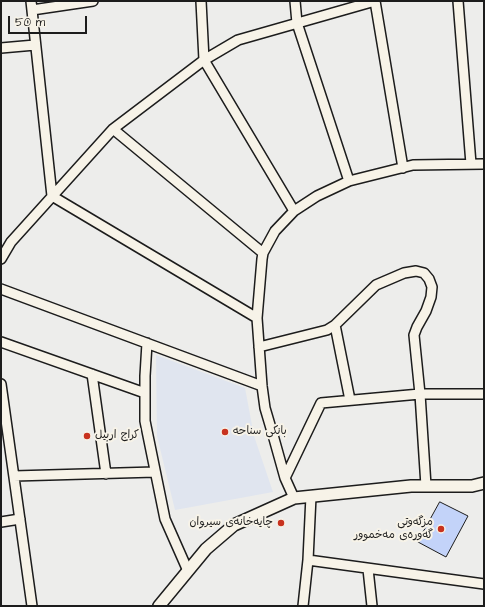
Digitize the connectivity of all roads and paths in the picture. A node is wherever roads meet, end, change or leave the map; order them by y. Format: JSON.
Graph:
{"nodes":[{"id":1,"x":93,"y":1,"type":"edge"},
{"id":2,"x":201,"y":1,"type":"edge"},
{"id":3,"x":295,"y":1,"type":"edge"},
{"id":4,"x":458,"y":1,"type":"edge"},
{"id":5,"x":31,"y":6,"type":"edge"},
{"id":6,"x":298,"y":23,"type":"junction"},
{"id":7,"x":35,"y":45,"type":"junction"},
{"id":8,"x":1,"y":48,"type":"edge"},
{"id":9,"x":204,"y":60,"type":"junction"},
{"id":10,"x":113,"y":129,"type":"junction"},
{"id":11,"x":471,"y":164,"type":"junction"},
{"id":12,"x":484,"y":164,"type":"edge"},
{"id":13,"x":404,"y":168,"type":"junction"},
{"id":14,"x":349,"y":182,"type":"junction"},
{"id":15,"x":52,"y":196,"type":"junction"},
{"id":16,"x":294,"y":211,"type":"junction"},
{"id":17,"x":263,"y":253,"type":"junction"},
{"id":18,"x":1,"y":259,"type":"edge"},
{"id":19,"x":1,"y":289,"type":"edge"},
{"id":20,"x":257,"y":318,"type":"junction"},
{"id":21,"x":335,"y":325,"type":"junction"},
{"id":22,"x":1,"y":342,"type":"edge"},
{"id":23,"x":147,"y":343,"type":"junction"},
{"id":24,"x":259,"y":347,"type":"junction"},
{"id":25,"x":92,"y":374,"type":"junction"},
{"id":26,"x":1,"y":384,"type":"edge"},
{"id":27,"x":262,"y":386,"type":"junction"},
{"id":28,"x":145,"y":392,"type":"junction"},
{"id":29,"x":420,"y":394,"type":"junction"},
{"id":30,"x":484,"y":394,"type":"edge"},
{"id":31,"x":350,"y":400,"type":"junction"},
{"id":32,"x":5,"y":439,"type":"edge"},
{"id":33,"x":155,"y":472,"type":"junction"},
{"id":34,"x":106,"y":474,"type":"junction"},
{"id":35,"x":14,"y":476,"type":"junction"},
{"id":36,"x":285,"y":478,"type":"junction"},
{"id":37,"x":484,"y":483,"type":"edge"},
{"id":38,"x":426,"y":486,"type":"junction"},
{"id":39,"x":311,"y":496,"type":"junction"},
{"id":40,"x":294,"y":498,"type":"junction"},
{"id":41,"x":20,"y":519,"type":"junction"},
{"id":42,"x":1,"y":522,"type":"edge"},
{"id":43,"x":308,"y":560,"type":"junction"},
{"id":44,"x":368,"y":569,"type":"junction"},
{"id":45,"x":188,"y":571,"type":"junction"},
{"id":46,"x":484,"y":584,"type":"edge"},
{"id":47,"x":32,"y":606,"type":"edge"},
{"id":48,"x":158,"y":606,"type":"edge"},
{"id":49,"x":303,"y":606,"type":"edge"},
{"id":50,"x":372,"y":606,"type":"edge"}],
"edges":[{"from":1,"to":5,"type":"street"},
{"from":2,"to":9,"type":"street"},
{"from":3,"to":6,"type":"street"},
{"from":4,"to":11,"type":"street"},
{"from":5,"to":7,"type":"street"},
{"from":6,"to":9,"type":"street"},
{"from":6,"to":13,"type":"street"},
{"from":6,"to":14,"type":"street"},
{"from":7,"to":8,"type":"street"},
{"from":7,"to":15,"type":"street"},
{"from":9,"to":10,"type":"street"},
{"from":9,"to":16,"type":"street"},
{"from":10,"to":15,"type":"street"},
{"from":10,"to":17,"type":"street"},
{"from":11,"to":12,"type":"street"},
{"from":11,"to":13,"type":"street"},
{"from":13,"to":14,"type":"street"},
{"from":14,"to":16,"type":"street"},
{"from":15,"to":18,"type":"street"},
{"from":15,"to":20,"type":"street"},
{"from":16,"to":17,"type":"street"},
{"from":17,"to":20,"type":"street"},
{"from":19,"to":23,"type":"street"},
{"from":20,"to":24,"type":"street"},
{"from":21,"to":24,"type":"street"},
{"from":21,"to":29,"type":"street"},
{"from":21,"to":31,"type":"street"},
{"from":22,"to":25,"type":"street"},
{"from":23,"to":27,"type":"street"},
{"from":23,"to":28,"type":"street"},
{"from":24,"to":27,"type":"street"},
{"from":25,"to":28,"type":"street"},
{"from":25,"to":34,"type":"street"},
{"from":26,"to":32,"type":"street"},
{"from":27,"to":36,"type":"street"},
{"from":28,"to":33,"type":"street"},
{"from":29,"to":30,"type":"street"},
{"from":29,"to":31,"type":"street"},
{"from":29,"to":38,"type":"street"},
{"from":31,"to":36,"type":"street"},
{"from":32,"to":35,"type":"street"},
{"from":33,"to":34,"type":"street"},
{"from":33,"to":45,"type":"street"},
{"from":34,"to":35,"type":"street"},
{"from":35,"to":41,"type":"street"},
{"from":36,"to":40,"type":"street"},
{"from":37,"to":38,"type":"street"},
{"from":38,"to":39,"type":"street"},
{"from":39,"to":40,"type":"street"},
{"from":39,"to":43,"type":"street"},
{"from":40,"to":45,"type":"street"},
{"from":41,"to":42,"type":"street"},
{"from":41,"to":47,"type":"street"},
{"from":43,"to":44,"type":"street"},
{"from":43,"to":49,"type":"street"},
{"from":44,"to":46,"type":"street"},
{"from":44,"to":50,"type":"street"},
{"from":45,"to":48,"type":"street"}]}
